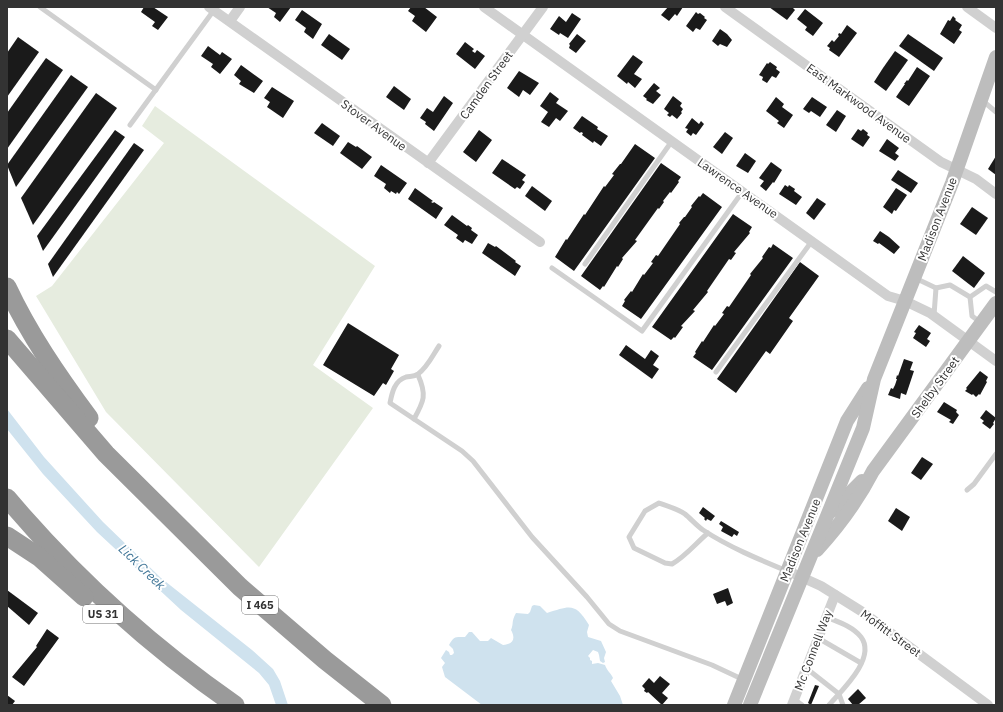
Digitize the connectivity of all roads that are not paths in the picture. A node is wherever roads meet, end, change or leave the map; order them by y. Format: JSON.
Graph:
{"nodes":[{"id":1,"x":40,"y":7,"type":"edge"},
{"id":2,"x":240,"y":7,"type":"edge"},
{"id":3,"x":484,"y":7,"type":"edge"},
{"id":4,"x":543,"y":7,"type":"edge"},
{"id":5,"x":725,"y":7,"type":"edge"},
{"id":6,"x":967,"y":7,"type":"edge"},
{"id":7,"x":212,"y":9,"type":"edge"},
{"id":8,"x":230,"y":21,"type":"junction"},
{"id":9,"x":996,"y":28,"type":"edge"},
{"id":10,"x":523,"y":35,"type":"junction"},
{"id":11,"x":996,"y":57,"type":"edge"},
{"id":12,"x":156,"y":90,"type":"junction"},
{"id":13,"x":982,"y":100,"type":"junction"},
{"id":14,"x":996,"y":112,"type":"edge"},
{"id":15,"x":130,"y":125,"type":"dead end"},
{"id":16,"x":672,"y":141,"type":"junction"},
{"id":17,"x":428,"y":163,"type":"junction"},
{"id":18,"x":956,"y":170,"type":"junction"},
{"id":19,"x":743,"y":191,"type":"junction"},
{"id":20,"x":996,"y":194,"type":"edge"},
{"id":21,"x":812,"y":241,"type":"junction"},
{"id":22,"x":540,"y":242,"type":"dead end"},
{"id":23,"x":584,"y":264,"type":"dead end"},
{"id":24,"x":552,"y":268,"type":"dead end"},
{"id":25,"x":914,"y":278,"type":"junction"},
{"id":26,"x":7,"y":287,"type":"edge"},
{"id":27,"x":936,"y":288,"type":"junction"},
{"id":28,"x":996,"y":292,"type":"edge"},
{"id":29,"x":970,"y":297,"type":"junction"},
{"id":30,"x":905,"y":301,"type":"junction"},
{"id":31,"x":996,"y":303,"type":"edge"},
{"id":32,"x":934,"y":316,"type":"junction"},
{"id":33,"x":982,"y":323,"type":"junction"},
{"id":34,"x":7,"y":339,"type":"edge"},
{"id":35,"x":968,"y":341,"type":"junction"},
{"id":36,"x":439,"y":346,"type":"dead end"},
{"id":37,"x":996,"y":361,"type":"edge"},
{"id":38,"x":716,"y":372,"type":"dead end"},
{"id":39,"x":418,"y":374,"type":"junction"},
{"id":40,"x":874,"y":379,"type":"junction"},
{"id":41,"x":414,"y":419,"type":"junction"},
{"id":42,"x":996,"y":454,"type":"edge"},
{"id":43,"x":847,"y":467,"type":"junction"},
{"id":44,"x":873,"y":471,"type":"junction"},
{"id":45,"x":967,"y":490,"type":"dead end"},
{"id":46,"x":146,"y":494,"type":"junction"},
{"id":47,"x":7,"y":498,"type":"edge"},
{"id":48,"x":827,"y":516,"type":"junction"},
{"id":49,"x":708,"y":533,"type":"junction"},
{"id":50,"x":7,"y":536,"type":"edge"},
{"id":51,"x":797,"y":547,"type":"junction"},
{"id":52,"x":810,"y":559,"type":"junction"},
{"id":53,"x":788,"y":571,"type":"junction"},
{"id":54,"x":802,"y":576,"type":"junction"},
{"id":55,"x":835,"y":595,"type":"junction"},
{"id":56,"x":826,"y":617,"type":"junction"},
{"id":57,"x":818,"y":638,"type":"junction"},
{"id":58,"x":861,"y":663,"type":"junction"},
{"id":59,"x":806,"y":668,"type":"junction"},
{"id":60,"x":744,"y":680,"type":"junction"},
{"id":61,"x":205,"y":684,"type":"junction"},
{"id":62,"x":757,"y":687,"type":"junction"},
{"id":63,"x":839,"y":694,"type":"junction"},
{"id":64,"x":796,"y":703,"type":"edge"},
{"id":65,"x":235,"y":705,"type":"edge"},
{"id":66,"x":382,"y":705,"type":"edge"},
{"id":67,"x":734,"y":705,"type":"edge"},
{"id":68,"x":750,"y":705,"type":"edge"},
{"id":69,"x":829,"y":705,"type":"edge"},
{"id":70,"x":843,"y":705,"type":"edge"},
{"id":71,"x":988,"y":705,"type":"edge"}],
"edges":[{"from":1,"to":12,"type":"lane"},
{"from":2,"to":8,"type":"street"},
{"from":3,"to":10,"type":"street","name":"Lawrence Avenue"},
{"from":4,"to":10,"type":"street","name":"Camden Street"},
{"from":5,"to":18,"type":"street","name":"East Markwood Avenue"},
{"from":6,"to":9,"type":"street"},
{"from":7,"to":8,"type":"street","name":"Stover Avenue"},
{"from":7,"to":12,"type":"lane"},
{"from":8,"to":17,"type":"street","name":"Stover Avenue"},
{"from":10,"to":16,"type":"street","name":"Lawrence Avenue"},
{"from":10,"to":17,"type":"street","name":"Camden Street"},
{"from":11,"to":13,"type":"main road","name":"Madison Avenue"},
{"from":12,"to":15,"type":"lane"},
{"from":13,"to":14,"type":"lane"},
{"from":13,"to":18,"type":"main road","name":"Madison Avenue"},
{"from":16,"to":19,"type":"street","name":"Lawrence Avenue"},
{"from":16,"to":23,"type":"lane"},
{"from":17,"to":22,"type":"street","name":"Stover Avenue"},
{"from":18,"to":20,"type":"street","name":"East Markwood Avenue"},
{"from":18,"to":25,"type":"main road","name":"Madison Avenue"},
{"from":19,"to":21,"type":"street","name":"Lawrence Avenue"},
{"from":19,"to":24,"type":"lane"},
{"from":21,"to":30,"type":"street","name":"Lawrence Avenue"},
{"from":21,"to":38,"type":"lane"},
{"from":25,"to":27,"type":"lane"},
{"from":25,"to":30,"type":"main road","name":"Madison Avenue"},
{"from":26,"to":46,"type":"highway"},
{"from":27,"to":29,"type":"lane"},
{"from":27,"to":32,"type":"lane"},
{"from":28,"to":29,"type":"lane"},
{"from":29,"to":33,"type":"lane"},
{"from":30,"to":32,"type":"street","name":"Lawrence Avenue"},
{"from":30,"to":40,"type":"main road","name":"Madison Avenue"},
{"from":31,"to":33,"type":"main road","name":"Shelby Street"},
{"from":32,"to":35,"type":"street","name":"Lawrence Avenue"},
{"from":33,"to":35,"type":"main road","name":"Shelby Street"},
{"from":34,"to":46,"type":"highway","number":"I 465"},
{"from":35,"to":37,"type":"street","name":"Lawrence Avenue"},
{"from":35,"to":44,"type":"main road","name":"Shelby Street"},
{"from":36,"to":39,"type":"lane"},
{"from":39,"to":41,"type":"lane"},
{"from":39,"to":41,"type":"lane"},
{"from":40,"to":43,"type":"main road","name":"Madison Avenue"},
{"from":40,"to":51,"type":"main road","name":"Madison Avenue"},
{"from":41,"to":60,"type":"lane"},
{"from":42,"to":45,"type":"lane"},
{"from":43,"to":44,"type":"main road"},
{"from":43,"to":48,"type":"main road","name":"Madison Avenue"},
{"from":44,"to":48,"type":"main road","name":"Shelby Street"},
{"from":44,"to":52,"type":"main road","name":"Shelby Street"},
{"from":46,"to":66,"type":"highway","number":"I 465"},
{"from":47,"to":61,"type":"highway"},
{"from":48,"to":51,"type":"main road","name":"Shelby Street"},
{"from":48,"to":52,"type":"main road","name":"Madison Avenue"},
{"from":49,"to":49,"type":"lane"},
{"from":49,"to":53,"type":"lane"},
{"from":50,"to":61,"type":"highway","number":"US 31"},
{"from":51,"to":53,"type":"main road","name":"Madison Avenue"},
{"from":52,"to":54,"type":"main road","name":"Madison Avenue"},
{"from":53,"to":54,"type":"street","name":"Moffitt Street"},
{"from":53,"to":60,"type":"main road","name":"Madison Avenue"},
{"from":54,"to":55,"type":"street","name":"Moffitt Street"},
{"from":54,"to":62,"type":"main road","name":"Madison Avenue"},
{"from":55,"to":56,"type":"street","name":"Mc Connell Way"},
{"from":55,"to":71,"type":"street","name":"Moffitt Street"},
{"from":56,"to":57,"type":"street","name":"Mc Connell Way"},
{"from":56,"to":58,"type":"lane"},
{"from":57,"to":58,"type":"lane"},
{"from":57,"to":59,"type":"street","name":"Mc Connell Way"},
{"from":58,"to":63,"type":"lane"},
{"from":59,"to":63,"type":"lane"},
{"from":59,"to":64,"type":"street","name":"Mc Connell Way"},
{"from":60,"to":62,"type":"lane"},
{"from":60,"to":67,"type":"main road","name":"Madison Avenue"},
{"from":61,"to":65,"type":"highway"},
{"from":62,"to":68,"type":"main road","name":"Madison Avenue"},
{"from":63,"to":69,"type":"lane"},
{"from":63,"to":70,"type":"lane"}]}
